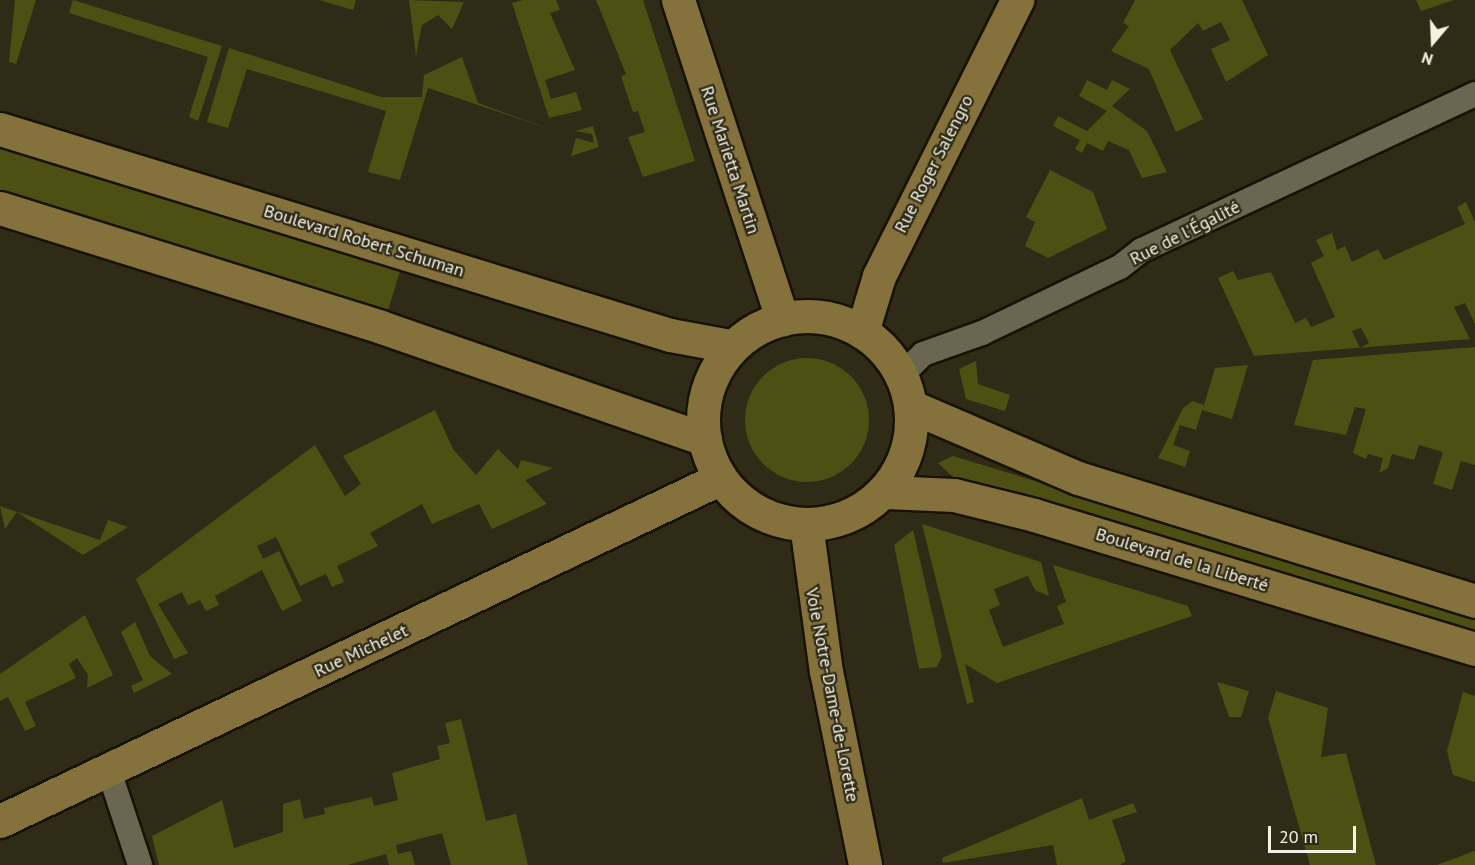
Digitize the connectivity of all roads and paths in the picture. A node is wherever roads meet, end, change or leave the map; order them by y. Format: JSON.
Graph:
{"nodes":[{"id":1,"x":678,"y":0,"type":"edge"},
{"id":2,"x":1017,"y":0,"type":"edge"},
{"id":3,"x":1475,"y":94,"type":"edge"},
{"id":4,"x":0,"y":129,"type":"edge"},
{"id":5,"x":0,"y":208,"type":"edge"},
{"id":6,"x":782,"y":319,"type":"junction"},
{"id":7,"x":862,"y":332,"type":"junction"},
{"id":8,"x":730,"y":346,"type":"junction"},
{"id":9,"x":906,"y":391,"type":"junction"},
{"id":10,"x":705,"y":440,"type":"junction"},
{"id":11,"x":721,"y":478,"type":"junction"},
{"id":12,"x":886,"y":492,"type":"junction"},
{"id":13,"x":806,"y":524,"type":"junction"},
{"id":14,"x":1475,"y":601,"type":"edge"},
{"id":15,"x":1475,"y":650,"type":"edge"},
{"id":16,"x":109,"y":771,"type":"junction"},
{"id":17,"x":0,"y":821,"type":"edge"},
{"id":18,"x":140,"y":865,"type":"edge"},
{"id":19,"x":865,"y":865,"type":"edge"}],
"edges":[{"from":1,"to":6,"type":"main road","name":"Rue Marietta Martin"},
{"from":2,"to":7,"type":"main road","name":"Rue Roger Salengro"},
{"from":3,"to":9,"type":"street","name":"Rue de l'Égalité"},
{"from":4,"to":8,"type":"main road","name":"Boulevard Robert Schuman"},
{"from":5,"to":10,"type":"main road"},
{"from":6,"to":7,"type":"main road"},
{"from":6,"to":8,"type":"main road"},
{"from":7,"to":9,"type":"main road"},
{"from":8,"to":10,"type":"main road"},
{"from":9,"to":12,"type":"main road"},
{"from":9,"to":14,"type":"main road"},
{"from":10,"to":11,"type":"main road"},
{"from":11,"to":13,"type":"main road"},
{"from":11,"to":16,"type":"main road","name":"Rue Michelet"},
{"from":12,"to":13,"type":"main road"},
{"from":12,"to":15,"type":"main road","name":"Boulevard de la Liberté"},
{"from":13,"to":19,"type":"main road","name":"Voie Notre-Dame-de-Lorette"},
{"from":16,"to":17,"type":"main road","name":"Rue Michelet"},
{"from":16,"to":18,"type":"street"}]}
